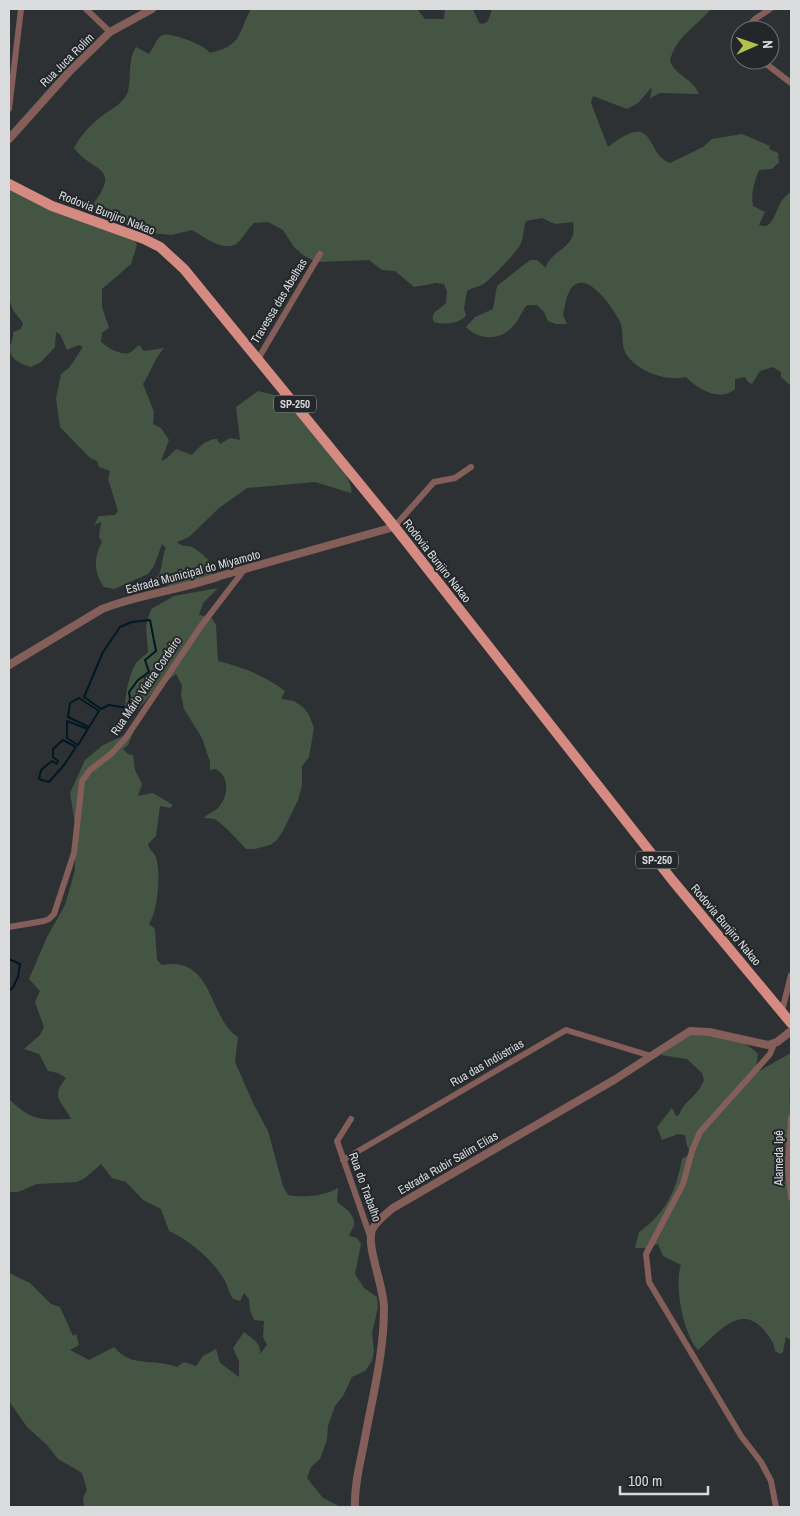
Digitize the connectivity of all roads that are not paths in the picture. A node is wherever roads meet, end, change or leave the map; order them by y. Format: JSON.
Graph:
{"nodes":[{"id":1,"x":22,"y":9,"type":"edge"},
{"id":2,"x":86,"y":9,"type":"edge"},
{"id":3,"x":152,"y":9,"type":"edge"},
{"id":4,"x":770,"y":9,"type":"edge"},
{"id":5,"x":754,"y":20,"type":"edge"},
{"id":6,"x":110,"y":32,"type":"junction"},
{"id":7,"x":774,"y":70,"type":"edge"},
{"id":8,"x":791,"y":84,"type":"edge"},
{"id":9,"x":9,"y":109,"type":"edge"},
{"id":10,"x":9,"y":139,"type":"edge"},
{"id":11,"x":9,"y":184,"type":"edge"},
{"id":12,"x":320,"y":254,"type":"dead end"},
{"id":13,"x":258,"y":359,"type":"junction"},
{"id":14,"x":471,"y":467,"type":"dead end"},
{"id":15,"x":394,"y":527,"type":"junction"},
{"id":16,"x":244,"y":570,"type":"junction"},
{"id":17,"x":9,"y":665,"type":"edge"},
{"id":18,"x":9,"y":927,"type":"edge"},
{"id":19,"x":791,"y":975,"type":"edge"},
{"id":20,"x":782,"y":1011,"type":"junction"},
{"id":21,"x":791,"y":1023,"type":"edge"},
{"id":22,"x":791,"y":1031,"type":"edge"},
{"id":23,"x":774,"y":1044,"type":"junction"},
{"id":24,"x":651,"y":1056,"type":"junction"},
{"id":25,"x":791,"y":1118,"type":"edge"},
{"id":26,"x":351,"y":1119,"type":"dead end"},
{"id":27,"x":343,"y":1160,"type":"junction"},
{"id":28,"x":790,"y":1168,"type":"edge"},
{"id":29,"x":791,"y":1198,"type":"edge"},
{"id":30,"x":371,"y":1236,"type":"junction"},
{"id":31,"x":355,"y":1507,"type":"edge"},
{"id":32,"x":776,"y":1507,"type":"edge"}],
"edges":[{"from":1,"to":9,"type":"street"},
{"from":2,"to":6,"type":"street"},
{"from":3,"to":6,"type":"street","name":"Rua Juca Rolim"},
{"from":4,"to":5,"type":"street"},
{"from":6,"to":10,"type":"street","name":"Rua Juca Rolim"},
{"from":7,"to":8,"type":"street"},
{"from":11,"to":13,"type":"main road","name":"Rodovia Bunjiro Nakao","number":"SP-250"},
{"from":12,"to":13,"type":"street","name":"Travessa das Abelhas"},
{"from":13,"to":15,"type":"main road","name":"Rodovia Bunjiro Nakao","number":"SP-250"},
{"from":14,"to":15,"type":"street"},
{"from":15,"to":16,"type":"street","name":"Estrada Municipal do Miyamoto"},
{"from":15,"to":20,"type":"main road","name":"Rodovia Bunjiro Nakao","number":"SP-250"},
{"from":16,"to":17,"type":"street","name":"Estrada Municipal do Miyamoto"},
{"from":16,"to":18,"type":"street","name":"Rua Mário Vieira Cordeiro"},
{"from":19,"to":20,"type":"street"},
{"from":20,"to":21,"type":"main road","name":"Rodovia Bunjiro Nakao","number":"SP-250"},
{"from":22,"to":23,"type":"street"},
{"from":23,"to":24,"type":"street","name":"Estrada Rubir Salim Elias"},
{"from":23,"to":32,"type":"street"},
{"from":24,"to":27,"type":"street","name":"Rua das Indústrias"},
{"from":24,"to":30,"type":"street","name":"Estrada Rubir Salim Elias"},
{"from":25,"to":28,"type":"street","name":"Alameda Ipê"},
{"from":26,"to":27,"type":"street","name":"Rua do Trabalho"},
{"from":27,"to":30,"type":"street","name":"Rua do Trabalho"},
{"from":28,"to":29,"type":"street","name":"Alameda Ipê"},
{"from":30,"to":31,"type":"street"}]}
